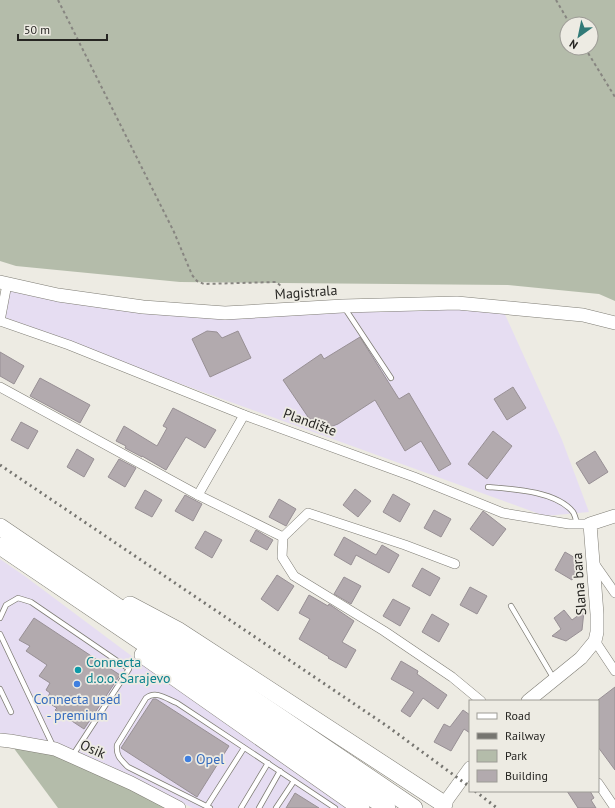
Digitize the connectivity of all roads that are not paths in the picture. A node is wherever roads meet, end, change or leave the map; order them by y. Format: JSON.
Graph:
{"nodes":[{"id":1,"x":4,"y":283,"type":"edge"},
{"id":2,"x":343,"y":306,"type":"junction"},
{"id":3,"x":0,"y":321,"type":"edge"},
{"id":4,"x":615,"y":323,"type":"edge"},
{"id":5,"x":391,"y":378,"type":"dead end"},
{"id":6,"x":0,"y":387,"type":"edge"},
{"id":7,"x":244,"y":415,"type":"junction"},
{"id":8,"x":488,"y":487,"type":"dead end"},
{"id":9,"x":198,"y":495,"type":"junction"},
{"id":10,"x":615,"y":516,"type":"edge"},
{"id":11,"x":577,"y":524,"type":"junction"},
{"id":12,"x":590,"y":524,"type":"junction"},
{"id":13,"x":0,"y":527,"type":"edge"},
{"id":14,"x":283,"y":537,"type":"junction"},
{"id":15,"x":0,"y":546,"type":"edge"},
{"id":16,"x":594,"y":563,"type":"junction"},
{"id":17,"x":455,"y":564,"type":"dead end"},
{"id":18,"x":82,"y":592,"type":"junction"},
{"id":19,"x":615,"y":593,"type":"edge"},
{"id":20,"x":511,"y":606,"type":"dead end"},
{"id":21,"x":0,"y":618,"type":"edge"},
{"id":22,"x":0,"y":634,"type":"edge"},
{"id":23,"x":595,"y":641,"type":"junction"},
{"id":24,"x":615,"y":671,"type":"edge"},
{"id":25,"x":554,"y":679,"type":"junction"},
{"id":26,"x":0,"y":689,"type":"edge"},
{"id":27,"x":534,"y":699,"type":"edge"},
{"id":28,"x":480,"y":700,"type":"edge"},
{"id":29,"x":11,"y":712,"type":"dead end"},
{"id":30,"x":0,"y":740,"type":"edge"},
{"id":31,"x":244,"y":748,"type":"junction"},
{"id":32,"x":55,"y":749,"type":"junction"},
{"id":33,"x":72,"y":756,"type":"junction"},
{"id":34,"x":268,"y":763,"type":"junction"},
{"id":35,"x":469,"y":769,"type":"edge"},
{"id":36,"x":280,"y":771,"type":"junction"},
{"id":37,"x":294,"y":781,"type":"junction"},
{"id":38,"x":599,"y":785,"type":"edge"},
{"id":39,"x":170,"y":806,"type":"edge"},
{"id":40,"x":443,"y":806,"type":"edge"},
{"id":41,"x":209,"y":807,"type":"edge"},
{"id":42,"x":241,"y":808,"type":"edge"},
{"id":43,"x":259,"y":808,"type":"edge"},
{"id":44,"x":276,"y":808,"type":"edge"},
{"id":45,"x":335,"y":808,"type":"edge"},
{"id":46,"x":361,"y":808,"type":"edge"},
{"id":47,"x":388,"y":808,"type":"edge"},
{"id":48,"x":414,"y":808,"type":"edge"},
{"id":49,"x":615,"y":808,"type":"edge"}],
"edges":[{"from":1,"to":2,"type":"main road","name":"Magistrala"},
{"from":1,"to":3,"type":"street"},
{"from":2,"to":4,"type":"main road","name":"Magistrala"},
{"from":2,"to":5,"type":"lane"},
{"from":3,"to":7,"type":"street","name":"Plandište"},
{"from":6,"to":9,"type":"street"},
{"from":7,"to":9,"type":"street"},
{"from":7,"to":11,"type":"street","name":"Plandište"},
{"from":8,"to":11,"type":"lane"},
{"from":9,"to":14,"type":"street"},
{"from":10,"to":12,"type":"main road","name":"Plandište"},
{"from":11,"to":12,"type":"street","name":"Plandište"},
{"from":12,"to":16,"type":"main road","name":"Slana bara"},
{"from":13,"to":18,"type":"highway"},
{"from":14,"to":17,"type":"street"},
{"from":14,"to":28,"type":"street"},
{"from":15,"to":18,"type":"highway"},
{"from":16,"to":19,"type":"street"},
{"from":16,"to":23,"type":"main road","name":"Slana bara"},
{"from":18,"to":40,"type":"highway"},
{"from":18,"to":46,"type":"highway"},
{"from":18,"to":47,"type":"highway"},
{"from":18,"to":48,"type":"highway"},
{"from":20,"to":25,"type":"lane"},
{"from":21,"to":33,"type":"lane"},
{"from":22,"to":32,"type":"lane"},
{"from":23,"to":24,"type":"street"},
{"from":23,"to":25,"type":"main road"},
{"from":25,"to":27,"type":"main road"},
{"from":26,"to":29,"type":"lane"},
{"from":30,"to":32,"type":"main road","name":"Osik"},
{"from":31,"to":34,"type":"lane"},
{"from":31,"to":41,"type":"lane"},
{"from":31,"to":41,"type":"lane"},
{"from":32,"to":33,"type":"main road","name":"Osik"},
{"from":33,"to":39,"type":"main road","name":"Osik"},
{"from":34,"to":36,"type":"lane"},
{"from":34,"to":42,"type":"lane"},
{"from":35,"to":40,"type":"main road"},
{"from":36,"to":37,"type":"lane"},
{"from":36,"to":43,"type":"lane"},
{"from":37,"to":44,"type":"lane"},
{"from":37,"to":45,"type":"lane"},
{"from":38,"to":49,"type":"street"}]}
